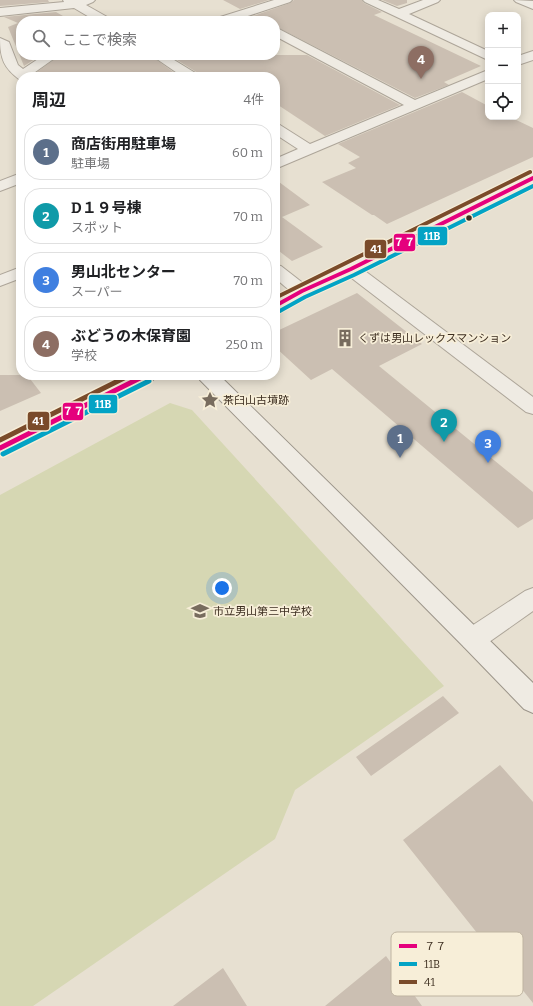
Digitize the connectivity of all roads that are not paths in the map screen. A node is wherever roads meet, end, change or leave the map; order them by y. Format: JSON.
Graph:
{"nodes":[{"id":1,"x":89,"y":0,"type":"edge"},
{"id":2,"x":286,"y":0,"type":"edge"},
{"id":3,"x":369,"y":0,"type":"edge"},
{"id":4,"x":434,"y":0,"type":"edge"},
{"id":5,"x":520,"y":0,"type":"edge"},
{"id":6,"x":73,"y":2,"type":"edge"},
{"id":7,"x":533,"y":5,"type":"edge"},
{"id":8,"x":0,"y":12,"type":"edge"},
{"id":9,"x":243,"y":14,"type":"junction"},
{"id":10,"x":398,"y":14,"type":"junction"},
{"id":11,"x":97,"y":16,"type":"edge"},
{"id":12,"x":237,"y":16,"type":"edge"},
{"id":13,"x":247,"y":16,"type":"edge"},
{"id":14,"x":280,"y":34,"type":"edge"},
{"id":15,"x":0,"y":42,"type":"edge"},
{"id":16,"x":485,"y":55,"type":"edge"},
{"id":17,"x":533,"y":55,"type":"edge"},
{"id":18,"x":46,"y":60,"type":"edge"},
{"id":19,"x":165,"y":60,"type":"edge"},
{"id":20,"x":521,"y":61,"type":"edge"},
{"id":21,"x":19,"y":72,"type":"edge"},
{"id":22,"x":30,"y":72,"type":"edge"},
{"id":23,"x":184,"y":72,"type":"edge"},
{"id":24,"x":485,"y":75,"type":"edge"},
{"id":25,"x":415,"y":105,"type":"junction"},
{"id":26,"x":280,"y":131,"type":"edge"},
{"id":27,"x":309,"y":150,"type":"junction"},
{"id":28,"x":280,"y":162,"type":"edge"},
{"id":29,"x":533,"y":178,"type":"edge"},
{"id":30,"x":16,"y":180,"type":"edge"},
{"id":31,"x":0,"y":186,"type":"edge"},
{"id":32,"x":351,"y":269,"type":"junction"},
{"id":33,"x":16,"y":274,"type":"edge"},
{"id":34,"x":280,"y":274,"type":"edge"},
{"id":35,"x":0,"y":281,"type":"edge"},
{"id":36,"x":302,"y":291,"type":"junction"},
{"id":37,"x":280,"y":303,"type":"edge"},
{"id":38,"x":136,"y":380,"type":"edge"},
{"id":39,"x":212,"y":380,"type":"edge"},
{"id":40,"x":533,"y":407,"type":"edge"},
{"id":41,"x":0,"y":448,"type":"edge"},
{"id":42,"x":533,"y":598,"type":"edge"},
{"id":43,"x":473,"y":639,"type":"junction"},
{"id":44,"x":533,"y":701,"type":"edge"}],
"edges":[{"from":1,"to":6,"type":"street"},
{"from":2,"to":9,"type":"street"},
{"from":3,"to":10,"type":"street"},
{"from":4,"to":10,"type":"street"},
{"from":5,"to":7,"type":"street"},
{"from":6,"to":8,"type":"street"},
{"from":6,"to":11,"type":"street"},
{"from":9,"to":12,"type":"street"},
{"from":9,"to":13,"type":"street"},
{"from":10,"to":16,"type":"street"},
{"from":14,"to":25,"type":"street"},
{"from":15,"to":21,"type":"street"},
{"from":17,"to":20,"type":"street"},
{"from":18,"to":22,"type":"street"},
{"from":19,"to":23,"type":"street"},
{"from":24,"to":25,"type":"street"},
{"from":25,"to":27,"type":"street"},
{"from":26,"to":27,"type":"street"},
{"from":27,"to":28,"type":"street"},
{"from":29,"to":32,"type":"street"},
{"from":30,"to":31,"type":"street"},
{"from":32,"to":36,"type":"street"},
{"from":32,"to":40,"type":"street"},
{"from":33,"to":35,"type":"street"},
{"from":34,"to":36,"type":"street"},
{"from":36,"to":37,"type":"street"},
{"from":38,"to":41,"type":"street"},
{"from":39,"to":43,"type":"street"},
{"from":42,"to":43,"type":"street"},
{"from":43,"to":44,"type":"street"}]}
